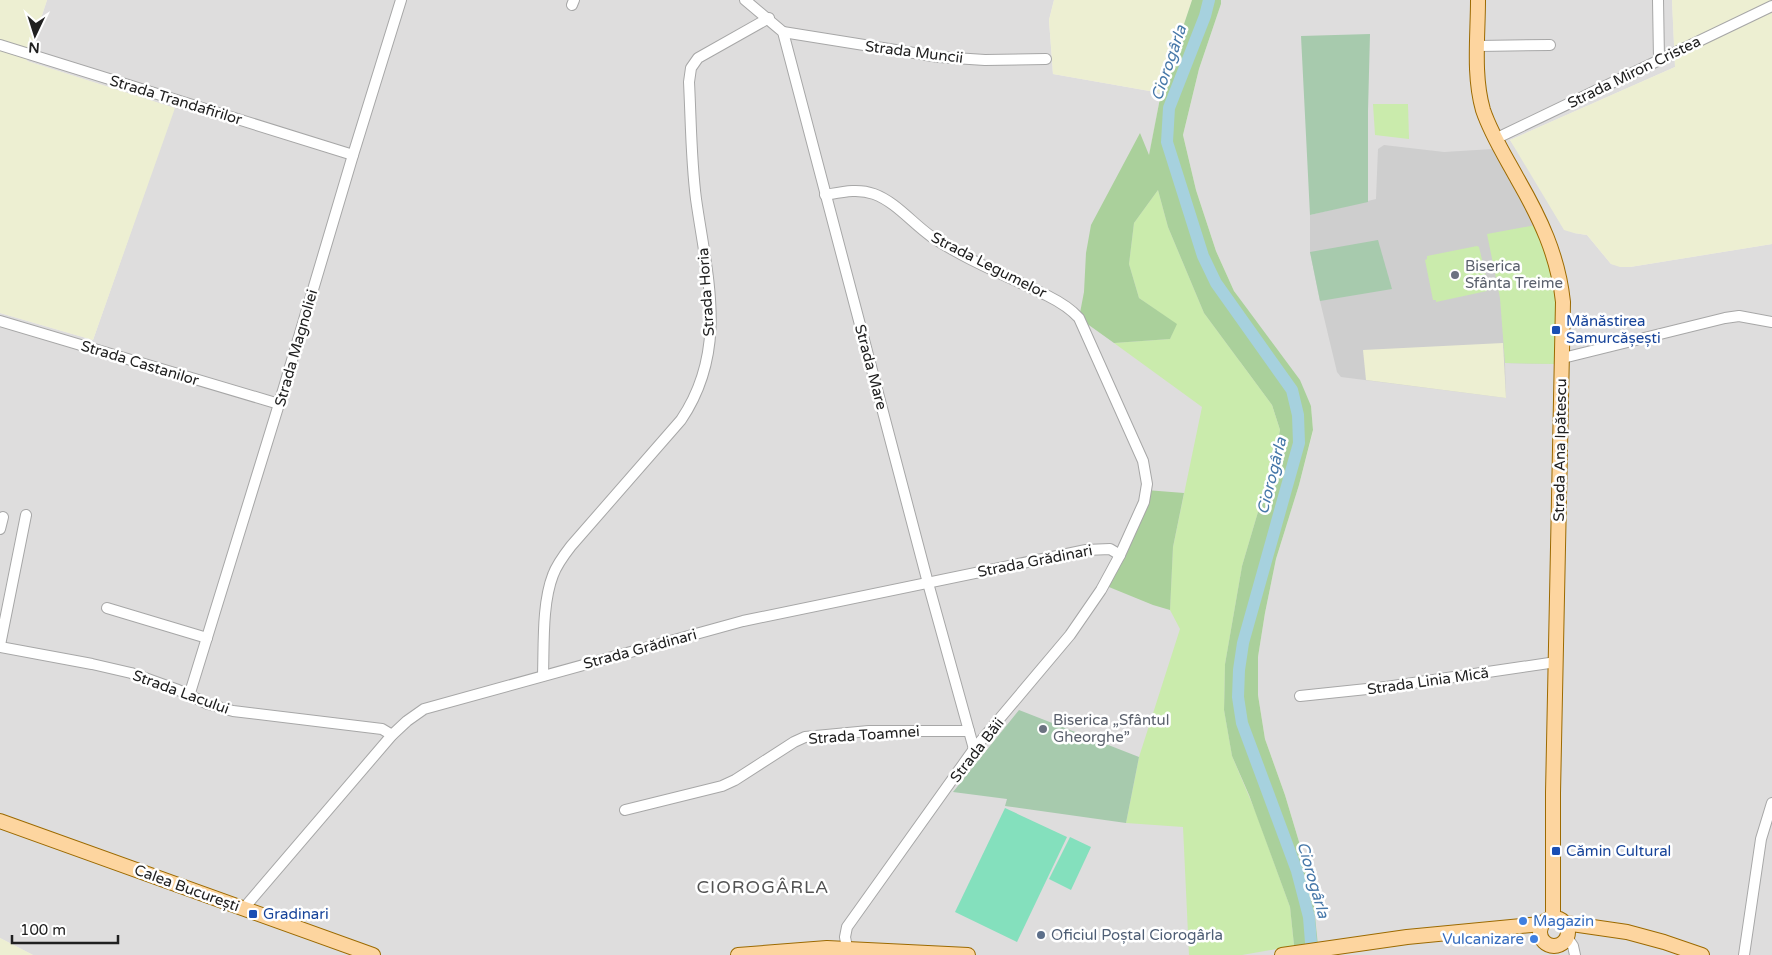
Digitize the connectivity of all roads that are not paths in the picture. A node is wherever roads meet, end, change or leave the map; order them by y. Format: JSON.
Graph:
{"nodes":[{"id":1,"x":401,"y":0,"type":"edge"},
{"id":2,"x":745,"y":0,"type":"edge"},
{"id":3,"x":1478,"y":0,"type":"edge"},
{"id":4,"x":1658,"y":0,"type":"edge"},
{"id":5,"x":1772,"y":6,"type":"edge"},
{"id":6,"x":769,"y":18,"type":"junction"},
{"id":7,"x":783,"y":32,"type":"junction"},
{"id":8,"x":0,"y":45,"type":"edge"},
{"id":9,"x":1550,"y":45,"type":"dead end"},
{"id":10,"x":1478,"y":46,"type":"junction"},
{"id":11,"x":1046,"y":59,"type":"dead end"},
{"id":12,"x":1659,"y":59,"type":"junction"},
{"id":13,"x":1495,"y":139,"type":"junction"},
{"id":14,"x":353,"y":155,"type":"junction"},
{"id":15,"x":825,"y":195,"type":"junction"},
{"id":16,"x":1073,"y":311,"type":"joint"},
{"id":17,"x":0,"y":321,"type":"edge"},
{"id":18,"x":1772,"y":322,"type":"edge"},
{"id":19,"x":1562,"y":358,"type":"junction"},
{"id":20,"x":279,"y":404,"type":"junction"},
{"id":21,"x":26,"y":515,"type":"dead end"},
{"id":22,"x":3,"y":517,"type":"dead end"},
{"id":23,"x":0,"y":529,"type":"edge"},
{"id":24,"x":1120,"y":555,"type":"junction"},
{"id":25,"x":928,"y":583,"type":"junction"},
{"id":26,"x":107,"y":608,"type":"dead end"},
{"id":27,"x":207,"y":638,"type":"junction"},
{"id":28,"x":0,"y":646,"type":"edge"},
{"id":29,"x":1556,"y":662,"type":"junction"},
{"id":30,"x":543,"y":675,"type":"junction"},
{"id":31,"x":189,"y":696,"type":"junction"},
{"id":32,"x":1300,"y":696,"type":"dead end"},
{"id":33,"x":969,"y":732,"type":"junction"},
{"id":34,"x":392,"y":735,"type":"junction"},
{"id":35,"x":974,"y":749,"type":"junction"},
{"id":36,"x":1772,"y":803,"type":"edge"},
{"id":37,"x":625,"y":810,"type":"dead end"},
{"id":38,"x":0,"y":821,"type":"edge"},
{"id":39,"x":244,"y":908,"type":"junction"},
{"id":40,"x":1556,"y":928,"type":"junction"},
{"id":41,"x":848,"y":952,"type":"edge"},
{"id":42,"x":373,"y":955,"type":"edge"},
{"id":43,"x":738,"y":955,"type":"edge"},
{"id":44,"x":968,"y":955,"type":"edge"},
{"id":45,"x":1282,"y":955,"type":"edge"},
{"id":46,"x":1576,"y":955,"type":"edge"},
{"id":47,"x":1702,"y":955,"type":"edge"},
{"id":48,"x":1744,"y":955,"type":"edge"}],
"edges":[{"from":1,"to":14,"type":"street","name":"Strada Magnoliei"},
{"from":2,"to":6,"type":"street"},
{"from":3,"to":10,"type":"main road","name":"Strada Ana Ipătescu"},
{"from":4,"to":12,"type":"street"},
{"from":5,"to":12,"type":"street","name":"Strada Miron Cristea"},
{"from":6,"to":7,"type":"street"},
{"from":6,"to":30,"type":"street","name":"Strada Horia"},
{"from":7,"to":11,"type":"street","name":"Strada Muncii"},
{"from":7,"to":15,"type":"street","name":"Strada Mare"},
{"from":8,"to":14,"type":"street","name":"Strada Trandafirilor"},
{"from":9,"to":10,"type":"street"},
{"from":10,"to":13,"type":"main road","name":"Strada Ana Ipătescu"},
{"from":12,"to":13,"type":"street","name":"Strada Miron Cristea"},
{"from":13,"to":19,"type":"main road","name":"Strada Ana Ipătescu"},
{"from":14,"to":20,"type":"street","name":"Strada Magnoliei"},
{"from":15,"to":16,"type":"street","name":"Strada Legumelor"},
{"from":15,"to":25,"type":"street","name":"Strada Mare"},
{"from":16,"to":24,"type":"street","name":"Strada Băii"},
{"from":17,"to":20,"type":"street","name":"Strada Castanilor"},
{"from":18,"to":19,"type":"street"},
{"from":19,"to":29,"type":"main road","name":"Strada Ana Ipătescu"},
{"from":20,"to":27,"type":"street","name":"Strada Magnoliei"},
{"from":21,"to":28,"type":"street"},
{"from":22,"to":23,"type":"street"},
{"from":24,"to":25,"type":"street","name":"Strada Grădinari"},
{"from":24,"to":35,"type":"street","name":"Strada Băii"},
{"from":25,"to":30,"type":"street","name":"Strada Grădinari"},
{"from":25,"to":33,"type":"street","name":"Strada Mare"},
{"from":26,"to":27,"type":"street"},
{"from":27,"to":31,"type":"street","name":"Strada Magnoliei"},
{"from":28,"to":31,"type":"street","name":"Strada Lacului"},
{"from":29,"to":32,"type":"street","name":"Strada Linia Mică"},
{"from":29,"to":40,"type":"main road","name":"Strada Ana Ipătescu"},
{"from":30,"to":34,"type":"street","name":"Strada Grădinari"},
{"from":31,"to":34,"type":"street","name":"Strada Lacului"},
{"from":33,"to":35,"type":"street","name":"Strada Mare"},
{"from":33,"to":37,"type":"street","name":"Strada Toamnei"},
{"from":34,"to":39,"type":"street","name":"Strada Grădinari"},
{"from":35,"to":41,"type":"street","name":"Strada Băii"},
{"from":36,"to":48,"type":"street"},
{"from":38,"to":39,"type":"main road","name":"Calea București"},
{"from":39,"to":42,"type":"main road","name":"Calea București"},
{"from":40,"to":45,"type":"main road"},
{"from":40,"to":46,"type":"street"},
{"from":40,"to":47,"type":"main road"},
{"from":41,"to":43,"type":"main road"},
{"from":41,"to":44,"type":"main road"}]}
